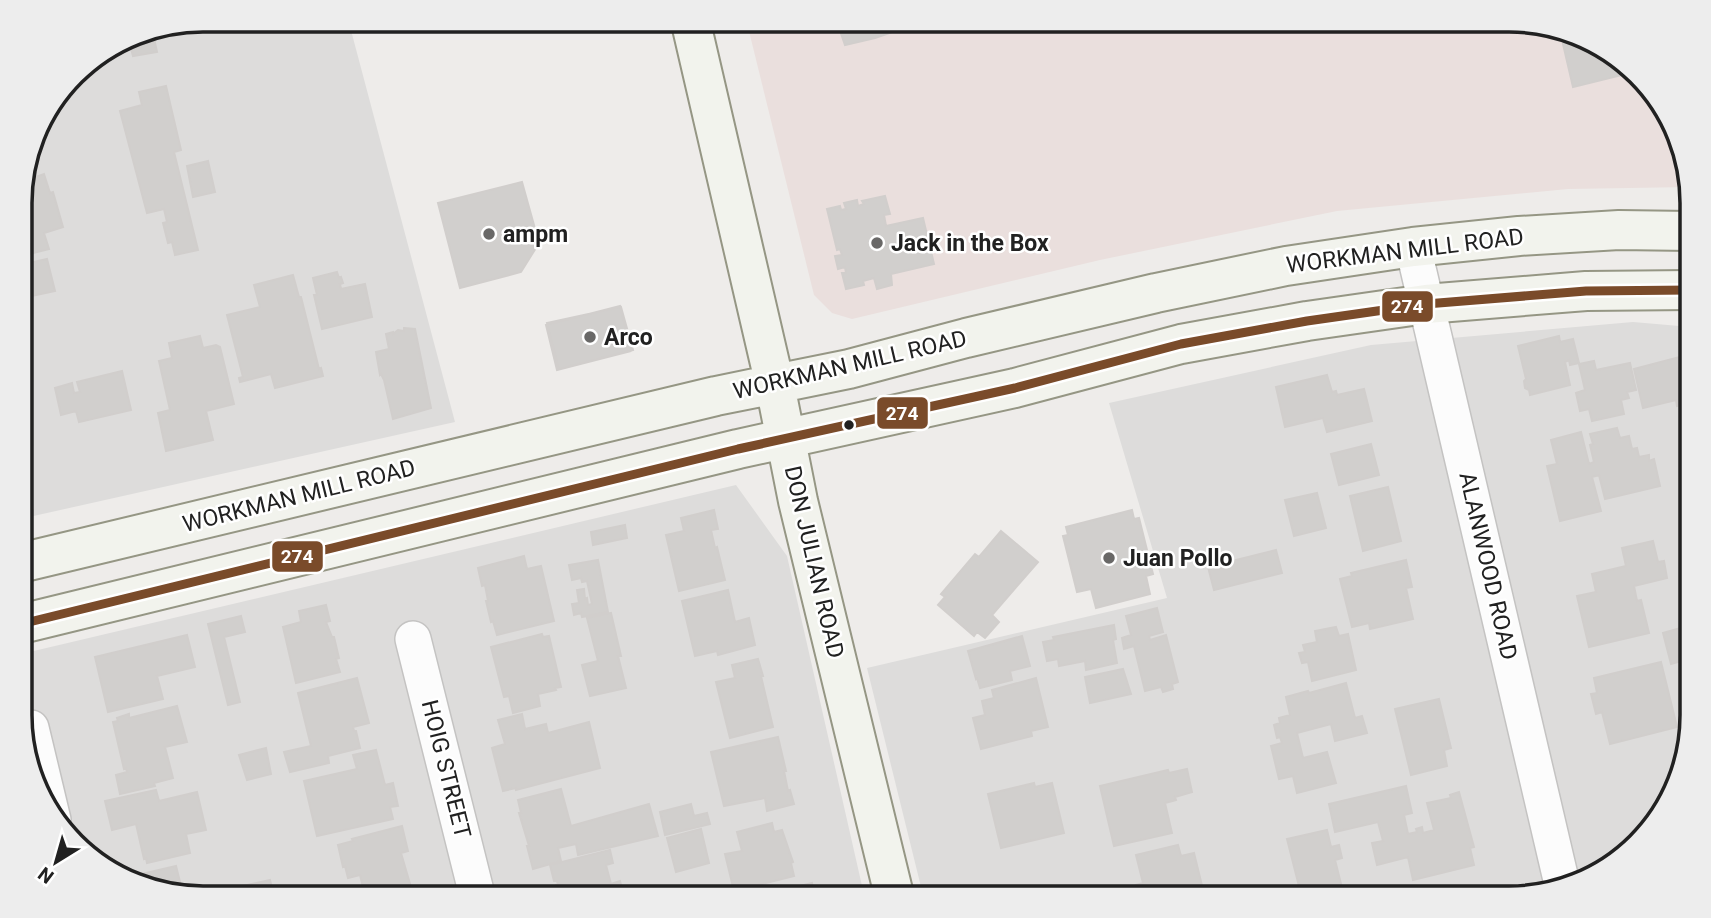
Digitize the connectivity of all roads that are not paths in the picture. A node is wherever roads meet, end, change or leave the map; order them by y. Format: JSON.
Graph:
{"nodes":[{"id":1,"x":693,"y":32,"type":"edge"},
{"id":2,"x":1680,"y":231,"type":"edge"},
{"id":3,"x":1413,"y":247,"type":"junction"},
{"id":4,"x":1680,"y":290,"type":"edge"},
{"id":5,"x":1426,"y":304,"type":"junction"},
{"id":6,"x":775,"y":385,"type":"junction"},
{"id":7,"x":785,"y":438,"type":"junction"},
{"id":8,"x":32,"y":560,"type":"edge"},
{"id":9,"x":32,"y":621,"type":"edge"},
{"id":10,"x":413,"y":639,"type":"dead end"},
{"id":11,"x":33,"y":737,"type":"edge"},
{"id":12,"x":40,"y":768,"type":"edge"},
{"id":13,"x":1561,"y":877,"type":"edge"},
{"id":14,"x":475,"y":886,"type":"edge"},
{"id":15,"x":892,"y":886,"type":"edge"}],
"edges":[{"from":1,"to":6,"type":"main road","name":"DON JULIAN ROAD"},
{"from":2,"to":3,"type":"main road","name":"WORKMAN MILL ROAD"},
{"from":3,"to":5,"type":"street","name":"ALANWOOD ROAD"},
{"from":3,"to":6,"type":"main road","name":"WORKMAN MILL ROAD"},
{"from":4,"to":5,"type":"main road"},
{"from":5,"to":7,"type":"main road"},
{"from":5,"to":13,"type":"street","name":"ALANWOOD ROAD"},
{"from":6,"to":7,"type":"main road","name":"DON JULIAN ROAD"},
{"from":6,"to":8,"type":"main road","name":"WORKMAN MILL ROAD"},
{"from":7,"to":9,"type":"main road"},
{"from":7,"to":15,"type":"main road","name":"DON JULIAN ROAD"},
{"from":10,"to":14,"type":"street","name":"HOIG STREET"},
{"from":11,"to":12,"type":"street"}]}
